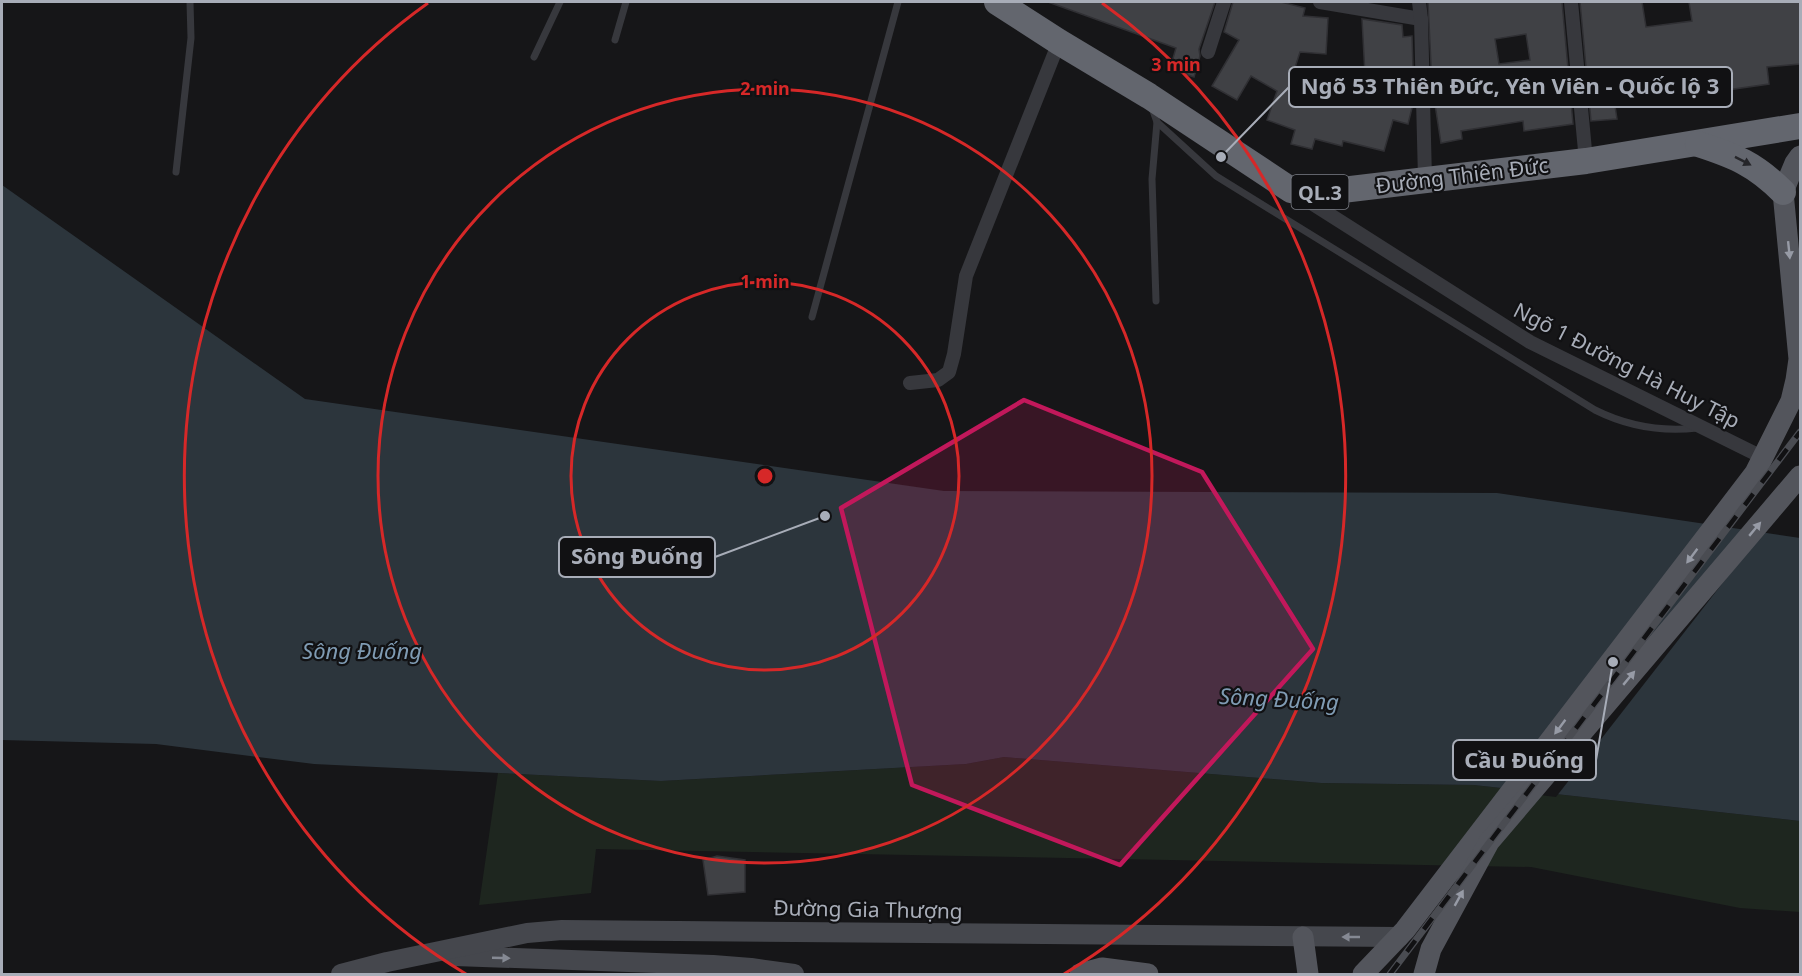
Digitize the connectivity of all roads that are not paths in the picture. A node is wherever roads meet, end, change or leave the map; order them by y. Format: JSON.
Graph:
{"nodes":[{"id":1,"x":190,"y":2,"type":"edge"},
{"id":2,"x":560,"y":2,"type":"edge"},
{"id":3,"x":626,"y":2,"type":"edge"},
{"id":4,"x":898,"y":2,"type":"edge"},
{"id":5,"x":997,"y":2,"type":"edge"},
{"id":6,"x":1224,"y":2,"type":"edge"},
{"id":7,"x":1320,"y":2,"type":"edge"},
{"id":8,"x":1419,"y":2,"type":"edge"},
{"id":9,"x":1571,"y":2,"type":"edge"},
{"id":10,"x":1421,"y":19,"type":"junction"},
{"id":11,"x":615,"y":40,"type":"dead end"},
{"id":12,"x":1059,"y":42,"type":"junction"},
{"id":13,"x":1208,"y":52,"type":"dead end"},
{"id":14,"x":534,"y":57,"type":"dead end"},
{"id":15,"x":1149,"y":96,"type":"junction"},
{"id":16,"x":1156,"y":122,"type":"junction"},
{"id":17,"x":1800,"y":126,"type":"edge"},
{"id":18,"x":1695,"y":143,"type":"junction"},
{"id":19,"x":1800,"y":156,"type":"edge"},
{"id":20,"x":1586,"y":161,"type":"junction"},
{"id":21,"x":176,"y":172,"type":"dead end"},
{"id":22,"x":1425,"y":179,"type":"junction"},
{"id":23,"x":1291,"y":190,"type":"junction"},
{"id":24,"x":1783,"y":192,"type":"junction"},
{"id":25,"x":1156,"y":301,"type":"dead end"},
{"id":26,"x":812,"y":316,"type":"dead end"},
{"id":27,"x":910,"y":383,"type":"dead end"},
{"id":28,"x":1702,"y":428,"type":"junction"},
{"id":29,"x":1764,"y":458,"type":"junction"},
{"id":30,"x":1799,"y":476,"type":"edge"},
{"id":31,"x":1400,"y":936,"type":"junction"},
{"id":32,"x":1303,"y":937,"type":"junction"},
{"id":33,"x":422,"y":955,"type":"junction"},
{"id":34,"x":387,"y":962,"type":"junction"},
{"id":35,"x":341,"y":975,"type":"edge"},
{"id":36,"x":363,"y":975,"type":"edge"},
{"id":37,"x":794,"y":975,"type":"edge"},
{"id":38,"x":1080,"y":975,"type":"edge"},
{"id":39,"x":1148,"y":975,"type":"edge"},
{"id":40,"x":1308,"y":975,"type":"edge"},
{"id":41,"x":1363,"y":975,"type":"edge"},
{"id":42,"x":1424,"y":975,"type":"edge"}],
"edges":[{"from":1,"to":21,"type":"lane"},
{"from":2,"to":14,"type":"lane"},
{"from":3,"to":11,"type":"lane"},
{"from":4,"to":26,"type":"lane"},
{"from":5,"to":12,"type":"highway","name":"Đường Thiên Đức","number":"QL.3"},
{"from":6,"to":13,"type":"street"},
{"from":7,"to":10,"type":"street"},
{"from":8,"to":10,"type":"street"},
{"from":9,"to":20,"type":"street"},
{"from":10,"to":22,"type":"street"},
{"from":12,"to":15,"type":"highway","name":"Đường Thiên Đức","number":"QL.3"},
{"from":12,"to":27,"type":"street"},
{"from":15,"to":16,"type":"lane"},
{"from":15,"to":23,"type":"highway","name":"Đường Thiên Đức","number":"QL.3"},
{"from":16,"to":25,"type":"lane"},
{"from":16,"to":28,"type":"lane"},
{"from":17,"to":18,"type":"highway","name":"Đường Thiên Đức","number":"QL.3"},
{"from":18,"to":20,"type":"highway","name":"Đường Thiên Đức","number":"QL.3"},
{"from":18,"to":24,"type":"highway","number":"QL.3","one_way":true},
{"from":19,"to":24,"type":"main road"},
{"from":20,"to":22,"type":"highway","name":"Đường Thiên Đức","number":"QL.3"},
{"from":22,"to":23,"type":"highway","name":"Đường Thiên Đức","number":"QL.3"},
{"from":23,"to":28,"type":"street","name":"Ngõ 1 Đường Hà Huy Tập"},
{"from":24,"to":29,"type":"main road","one_way":true},
{"from":28,"to":29,"type":"street","name":"Ngõ 1 Đường Hà Huy Tập"},
{"from":29,"to":31,"type":"main road","one_way":true},
{"from":42,"to":30,"type":"main road","one_way":true},
{"from":31,"to":32,"type":"main road","name":"Đường Gia Thượng","one_way":true},
{"from":31,"to":41,"type":"main road"},
{"from":32,"to":33,"type":"main road","name":"Đường Gia Thượng"},
{"from":32,"to":40,"type":"main road"},
{"from":33,"to":34,"type":"main road","name":"Đường Gia Thượng"},
{"from":33,"to":37,"type":"main road","one_way":true},
{"from":34,"to":35,"type":"main road","name":"Đường Gia Thượng"},
{"from":34,"to":36,"type":"main road"},
{"from":38,"to":39,"type":"main road"}]}
